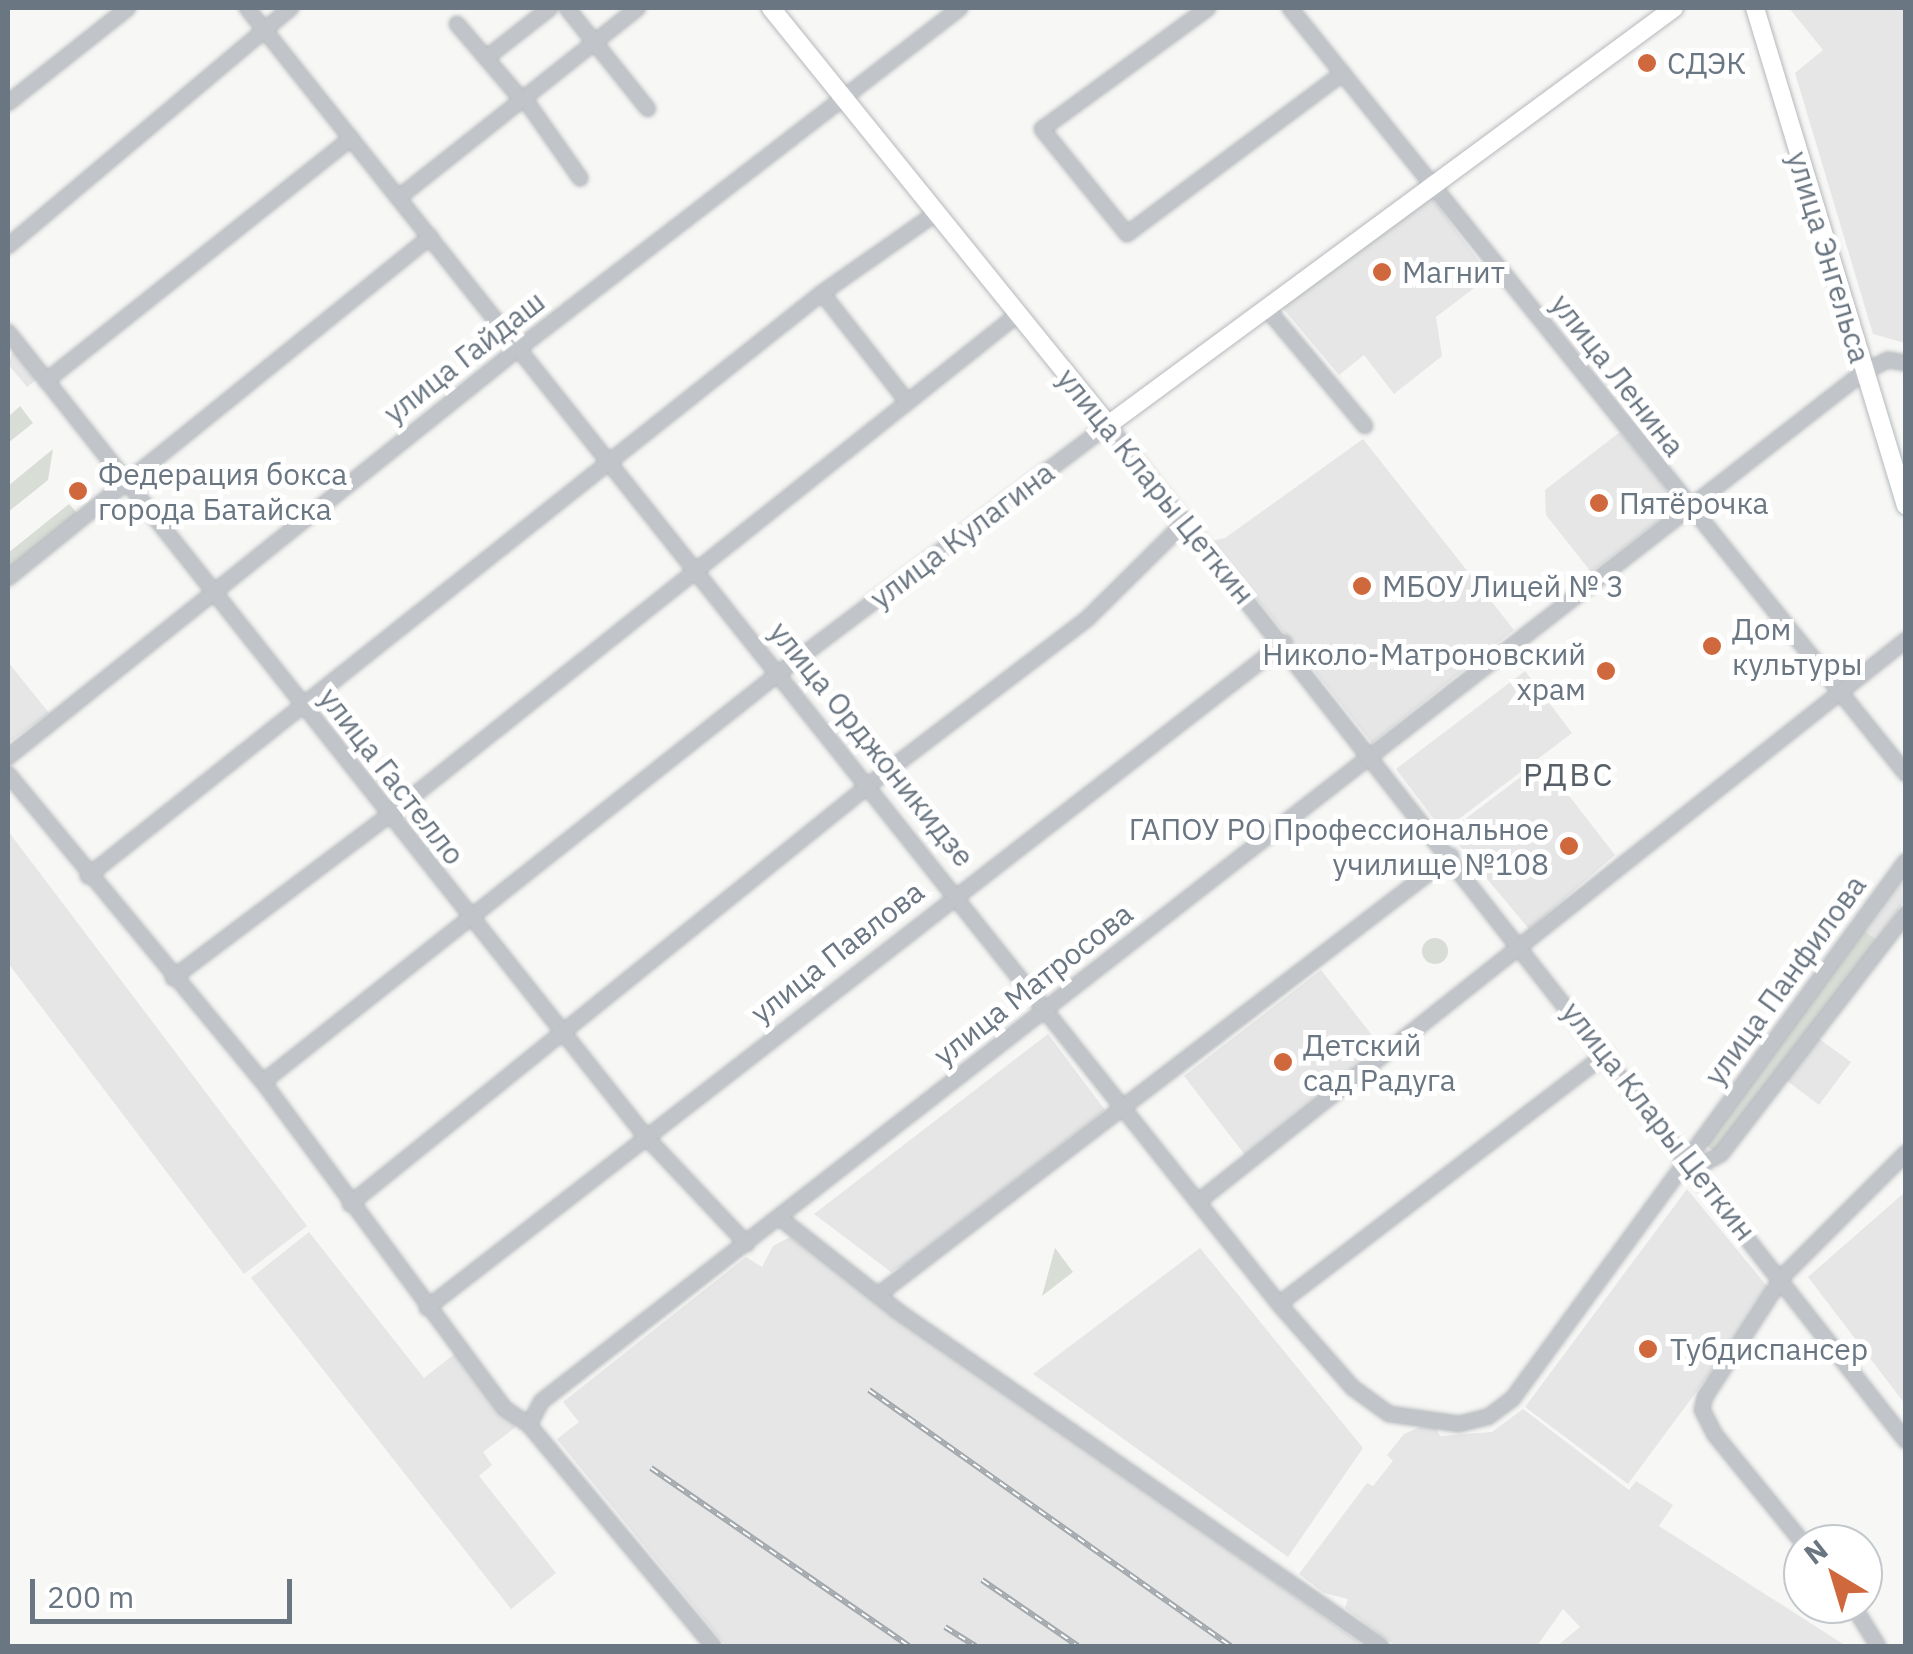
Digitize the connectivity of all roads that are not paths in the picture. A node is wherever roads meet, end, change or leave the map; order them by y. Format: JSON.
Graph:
{"nodes":[{"id":1,"x":128,"y":8,"type":"edge"},
{"id":2,"x":248,"y":8,"type":"edge"},
{"id":3,"x":291,"y":8,"type":"edge"},
{"id":4,"x":550,"y":8,"type":"edge"},
{"id":5,"x":567,"y":8,"type":"edge"},
{"id":6,"x":638,"y":8,"type":"edge"},
{"id":7,"x":771,"y":8,"type":"edge"},
{"id":8,"x":960,"y":8,"type":"edge"},
{"id":9,"x":1208,"y":8,"type":"edge"},
{"id":10,"x":1674,"y":8,"type":"edge"},
{"id":11,"x":1755,"y":8,"type":"edge"},
{"id":12,"x":1298,"y":10,"type":"edge"},
{"id":13,"x":458,"y":24,"type":"dead end"},
{"id":14,"x":264,"y":29,"type":"junction"},
{"id":15,"x":594,"y":41,"type":"junction"},
{"id":16,"x":486,"y":58,"type":"junction"},
{"id":17,"x":1343,"y":73,"type":"junction"},
{"id":18,"x":842,"y":97,"type":"junction"},
{"id":19,"x":523,"y":98,"type":"junction"},
{"id":20,"x":8,"y":104,"type":"edge"},
{"id":21,"x":648,"y":108,"type":"dead end"},
{"id":22,"x":351,"y":138,"type":"junction"},
{"id":23,"x":580,"y":178,"type":"dead end"},
{"id":24,"x":1431,"y":184,"type":"junction"},
{"id":25,"x":398,"y":198,"type":"junction"},
{"id":26,"x":935,"y":214,"type":"junction"},
{"id":27,"x":430,"y":238,"type":"junction"},
{"id":28,"x":8,"y":246,"type":"edge"},
{"id":29,"x":822,"y":293,"type":"junction"},
{"id":30,"x":1268,"y":310,"type":"junction"},
{"id":31,"x":1017,"y":315,"type":"junction"},
{"id":32,"x":8,"y":332,"type":"edge"},
{"id":33,"x":518,"y":349,"type":"junction"},
{"id":34,"x":1906,"y":363,"type":"edge"},
{"id":35,"x":1864,"y":372,"type":"junction"},
{"id":36,"x":46,"y":381,"type":"junction"},
{"id":37,"x":906,"y":400,"type":"junction"},
{"id":38,"x":1108,"y":425,"type":"junction"},
{"id":39,"x":1365,"y":426,"type":"dead end"},
{"id":40,"x":609,"y":462,"type":"junction"},
{"id":41,"x":129,"y":486,"type":"junction"},
{"id":42,"x":1906,"y":506,"type":"edge"},
{"id":43,"x":1688,"y":508,"type":"junction"},
{"id":44,"x":1186,"y":521,"type":"junction"},
{"id":45,"x":695,"y":567,"type":"junction"},
{"id":46,"x":8,"y":578,"type":"edge"},
{"id":47,"x":213,"y":590,"type":"junction"},
{"id":48,"x":1906,"y":640,"type":"edge"},
{"id":49,"x":1284,"y":643,"type":"junction"},
{"id":50,"x":779,"y":673,"type":"junction"},
{"id":51,"x":1836,"y":695,"type":"junction"},
{"id":52,"x":304,"y":710,"type":"junction"},
{"id":53,"x":1372,"y":756,"type":"junction"},
{"id":54,"x":8,"y":758,"type":"edge"},
{"id":55,"x":8,"y":774,"type":"edge"},
{"id":56,"x":1906,"y":774,"type":"edge"},
{"id":57,"x":869,"y":785,"type":"junction"},
{"id":58,"x":388,"y":816,"type":"junction"},
{"id":59,"x":1451,"y":856,"type":"junction"},
{"id":60,"x":1906,"y":861,"type":"edge"},
{"id":61,"x":88,"y":876,"type":"junction"},
{"id":62,"x":956,"y":893,"type":"junction"},
{"id":63,"x":1906,"y":914,"type":"edge"},
{"id":64,"x":470,"y":919,"type":"junction"},
{"id":65,"x":1522,"y":948,"type":"junction"},
{"id":66,"x":173,"y":978,"type":"junction"},
{"id":67,"x":1045,"y":1007,"type":"junction"},
{"id":68,"x":562,"y":1033,"type":"junction"},
{"id":69,"x":1606,"y":1054,"type":"junction"},
{"id":70,"x":263,"y":1082,"type":"junction"},
{"id":71,"x":1125,"y":1107,"type":"junction"},
{"id":72,"x":646,"y":1137,"type":"junction"},
{"id":73,"x":1906,"y":1154,"type":"edge"},
{"id":74,"x":1693,"y":1163,"type":"junction"},
{"id":75,"x":1199,"y":1201,"type":"junction"},
{"id":76,"x":350,"y":1204,"type":"junction"},
{"id":77,"x":780,"y":1218,"type":"junction"},
{"id":78,"x":747,"y":1244,"type":"junction"},
{"id":79,"x":1783,"y":1276,"type":"junction"},
{"id":80,"x":882,"y":1292,"type":"junction"},
{"id":81,"x":1279,"y":1304,"type":"junction"},
{"id":82,"x":427,"y":1308,"type":"junction"},
{"id":83,"x":1501,"y":1408,"type":"joint"},
{"id":84,"x":529,"y":1424,"type":"junction"},
{"id":85,"x":1906,"y":1440,"type":"edge"},
{"id":86,"x":1788,"y":1524,"type":"edge"},
{"id":87,"x":1864,"y":1624,"type":"edge"},
{"id":88,"x":713,"y":1646,"type":"edge"},
{"id":89,"x":1381,"y":1646,"type":"edge"},
{"id":90,"x":1878,"y":1646,"type":"edge"}],
"edges":[{"from":1,"to":20,"type":"street"},
{"from":2,"to":14,"type":"street","name":"улица Орджоникидзе"},
{"from":3,"to":14,"type":"street"},
{"from":4,"to":16,"type":"street"},
{"from":5,"to":15,"type":"street"},
{"from":6,"to":15,"type":"street"},
{"from":7,"to":18,"type":"main road","name":"улица Клары Цеткин"},
{"from":8,"to":18,"type":"street","name":"улица Гайдаш"},
{"from":9,"to":17,"type":"street"},
{"from":10,"to":24,"type":"main road","name":"улица Кулагина"},
{"from":11,"to":35,"type":"main road","name":"улица Энгельса"},
{"from":12,"to":17,"type":"street","name":"улица Ленина"},
{"from":13,"to":16,"type":"street"},
{"from":14,"to":22,"type":"street","name":"улица Орджоникидзе"},
{"from":14,"to":28,"type":"street"},
{"from":15,"to":19,"type":"street"},
{"from":15,"to":21,"type":"street"},
{"from":16,"to":19,"type":"street"},
{"from":17,"to":24,"type":"street","name":"улица Ленина"},
{"from":18,"to":26,"type":"main road","name":"улица Клары Цеткин"},
{"from":18,"to":33,"type":"street","name":"улица Гайдаш"},
{"from":19,"to":23,"type":"street"},
{"from":19,"to":25,"type":"street"},
{"from":22,"to":25,"type":"street","name":"улица Орджоникидзе"},
{"from":22,"to":36,"type":"street"},
{"from":24,"to":30,"type":"main road","name":"улица Кулагина"},
{"from":24,"to":43,"type":"street","name":"улица Ленина"},
{"from":25,"to":27,"type":"street","name":"улица Орджоникидзе"},
{"from":26,"to":29,"type":"street"},
{"from":26,"to":31,"type":"main road","name":"улица Клары Цеткин"},
{"from":27,"to":33,"type":"street","name":"улица Орджоникидзе"},
{"from":27,"to":41,"type":"street"},
{"from":29,"to":37,"type":"street"},
{"from":29,"to":40,"type":"street"},
{"from":30,"to":38,"type":"main road","name":"улица Кулагина"},
{"from":30,"to":39,"type":"street"},
{"from":31,"to":37,"type":"street"},
{"from":31,"to":38,"type":"main road","name":"улица Клары Цеткин"},
{"from":32,"to":36,"type":"street","name":"улица Гастелло"},
{"from":33,"to":40,"type":"street","name":"улица Орджоникидзе"},
{"from":33,"to":47,"type":"street","name":"улица Гайдаш"},
{"from":34,"to":35,"type":"street"},
{"from":35,"to":42,"type":"main road","name":"улица Энгельса"},
{"from":35,"to":43,"type":"street","name":"улица Матросова"},
{"from":36,"to":41,"type":"street","name":"улица Гастелло"},
{"from":37,"to":45,"type":"street"},
{"from":38,"to":44,"type":"street","name":"улица Клары Цеткин"},
{"from":38,"to":50,"type":"street","name":"улица Кулагина"},
{"from":40,"to":45,"type":"street","name":"улица Орджоникидзе"},
{"from":40,"to":52,"type":"street"},
{"from":41,"to":46,"type":"street"},
{"from":41,"to":47,"type":"street","name":"улица Гастелло"},
{"from":43,"to":51,"type":"street","name":"улица Ленина"},
{"from":43,"to":53,"type":"street","name":"улица Матросова"},
{"from":44,"to":49,"type":"street","name":"улица Клары Цеткин"},
{"from":44,"to":57,"type":"street"},
{"from":45,"to":50,"type":"street","name":"улица Орджоникидзе"},
{"from":45,"to":58,"type":"street"},
{"from":47,"to":52,"type":"street","name":"улица Гастелло"},
{"from":47,"to":54,"type":"street","name":"улица Гайдаш"},
{"from":48,"to":51,"type":"street"},
{"from":49,"to":53,"type":"street","name":"улица Клары Цеткин"},
{"from":49,"to":62,"type":"street","name":"улица Павлова"},
{"from":50,"to":57,"type":"street","name":"улица Орджоникидзе"},
{"from":50,"to":64,"type":"street","name":"улица Кулагина"},
{"from":51,"to":56,"type":"street","name":"улица Ленина"},
{"from":51,"to":65,"type":"street"},
{"from":52,"to":58,"type":"street","name":"улица Гастелло"},
{"from":52,"to":61,"type":"street"},
{"from":53,"to":59,"type":"street","name":"улица Клары Цеткин"},
{"from":53,"to":67,"type":"street","name":"улица Матросова"},
{"from":55,"to":61,"type":"street"},
{"from":57,"to":62,"type":"street","name":"улица Орджоникидзе"},
{"from":57,"to":68,"type":"street"},
{"from":58,"to":64,"type":"street","name":"улица Гастелло"},
{"from":58,"to":66,"type":"street"},
{"from":59,"to":65,"type":"street","name":"улица Клары Цеткин"},
{"from":59,"to":71,"type":"street"},
{"from":60,"to":74,"type":"street","name":"улица Панфилова"},
{"from":61,"to":66,"type":"street"},
{"from":62,"to":67,"type":"street","name":"улица Орджоникидзе"},
{"from":62,"to":72,"type":"street","name":"улица Павлова"},
{"from":63,"to":74,"type":"street","name":"улица Панфилова"},
{"from":64,"to":68,"type":"street","name":"улица Гастелло"},
{"from":64,"to":70,"type":"street","name":"улица Кулагина"},
{"from":65,"to":69,"type":"street","name":"улица Клары Цеткин"},
{"from":65,"to":75,"type":"street"},
{"from":66,"to":70,"type":"street"},
{"from":67,"to":71,"type":"street","name":"улица Орджоникидзе"},
{"from":67,"to":77,"type":"street","name":"улица Матросова"},
{"from":68,"to":72,"type":"street","name":"улица Гастелло"},
{"from":68,"to":76,"type":"street"},
{"from":69,"to":74,"type":"street","name":"улица Клары Цеткин"},
{"from":69,"to":81,"type":"street"},
{"from":70,"to":76,"type":"street"},
{"from":71,"to":75,"type":"street","name":"улица Орджоникидзе"},
{"from":71,"to":80,"type":"street"},
{"from":72,"to":78,"type":"street","name":"улица Гастелло"},
{"from":72,"to":82,"type":"street","name":"улица Павлова"},
{"from":73,"to":79,"type":"street"},
{"from":74,"to":79,"type":"street","name":"улица Клары Цеткин"},
{"from":74,"to":83,"type":"street","name":"улица Панфилова"},
{"from":75,"to":81,"type":"street","name":"улица Орджоникидзе"},
{"from":76,"to":82,"type":"street"},
{"from":77,"to":78,"type":"street","name":"улица Матросова"},
{"from":77,"to":80,"type":"street"},
{"from":78,"to":84,"type":"street","name":"улица Матросова"},
{"from":79,"to":85,"type":"street","name":"улица Клары Цеткин"},
{"from":79,"to":86,"type":"street"},
{"from":80,"to":89,"type":"street"},
{"from":81,"to":83,"type":"street","name":"улица Орджоникидзе"},
{"from":82,"to":84,"type":"street"},
{"from":84,"to":88,"type":"street"},
{"from":87,"to":90,"type":"street"}]}
